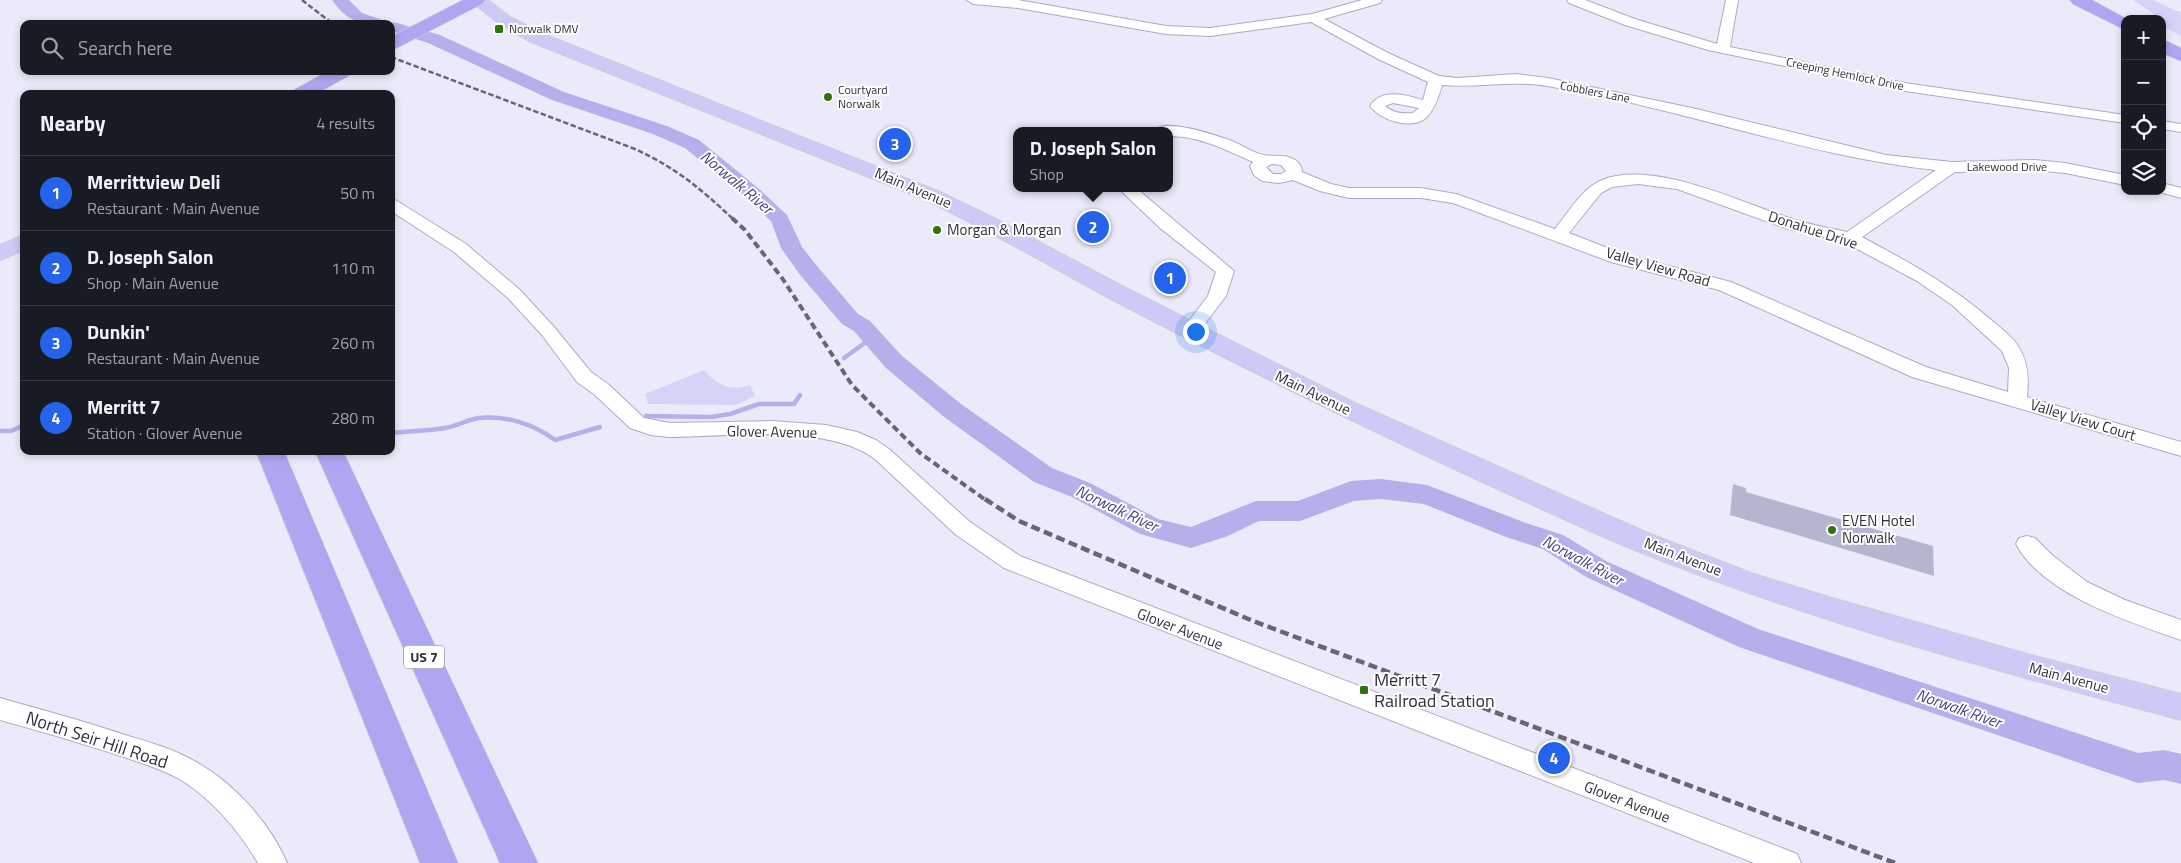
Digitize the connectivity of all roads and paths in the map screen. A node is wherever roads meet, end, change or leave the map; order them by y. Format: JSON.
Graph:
{"nodes":[{"id":1,"x":477,"y":0,"type":"edge"},
{"id":2,"x":973,"y":0,"type":"edge"},
{"id":3,"x":1376,"y":0,"type":"edge"},
{"id":4,"x":1573,"y":0,"type":"edge"},
{"id":5,"x":1732,"y":0,"type":"edge"},
{"id":6,"x":2079,"y":0,"type":"edge"},
{"id":7,"x":2092,"y":0,"type":"edge"},
{"id":8,"x":2121,"y":15,"type":"edge"},
{"id":9,"x":1312,"y":18,"type":"junction"},
{"id":10,"x":2121,"y":23,"type":"edge"},
{"id":11,"x":2166,"y":39,"type":"edge"},
{"id":12,"x":395,"y":43,"type":"edge"},
{"id":13,"x":2181,"y":46,"type":"edge"},
{"id":14,"x":2166,"y":47,"type":"edge"},
{"id":15,"x":1723,"y":48,"type":"junction"},
{"id":16,"x":2181,"y":55,"type":"edge"},
{"id":17,"x":336,"y":75,"type":"edge"},
{"id":18,"x":1436,"y":80,"type":"junction"},
{"id":19,"x":308,"y":90,"type":"edge"},
{"id":20,"x":1427,"y":105,"type":"dead end"},
{"id":21,"x":2121,"y":118,"type":"edge"},
{"id":22,"x":2166,"y":126,"type":"edge"},
{"id":23,"x":2181,"y":128,"type":"edge"},
{"id":24,"x":1173,"y":131,"type":"edge"},
{"id":25,"x":1886,"y":160,"type":"junction"},
{"id":26,"x":1952,"y":167,"type":"junction"},
{"id":27,"x":2121,"y":179,"type":"edge"},
{"id":28,"x":1924,"y":184,"type":"junction"},
{"id":29,"x":2166,"y":189,"type":"edge"},
{"id":30,"x":1130,"y":192,"type":"edge"},
{"id":31,"x":2181,"y":193,"type":"edge"},
{"id":32,"x":395,"y":195,"type":"edge"},
{"id":33,"x":395,"y":207,"type":"edge"},
{"id":34,"x":1559,"y":235,"type":"junction"},
{"id":35,"x":1850,"y":238,"type":"junction"},
{"id":36,"x":20,"y":243,"type":"edge"},
{"id":37,"x":0,"y":254,"type":"edge"},
{"id":38,"x":1191,"y":330,"type":"junction"},
{"id":39,"x":601,"y":389,"type":"junction"},
{"id":40,"x":1984,"y":392,"type":"joint"},
{"id":41,"x":2016,"y":400,"type":"junction"},
{"id":42,"x":2181,"y":449,"type":"edge"},
{"id":43,"x":272,"y":455,"type":"edge"},
{"id":44,"x":331,"y":455,"type":"edge"},
{"id":45,"x":2027,"y":544,"type":"dead end"},
{"id":46,"x":2181,"y":630,"type":"edge"},
{"id":47,"x":2181,"y":707,"type":"edge"},
{"id":48,"x":0,"y":708,"type":"edge"},
{"id":49,"x":272,"y":863,"type":"edge"},
{"id":50,"x":439,"y":863,"type":"edge"},
{"id":51,"x":518,"y":863,"type":"edge"},
{"id":52,"x":1787,"y":863,"type":"edge"}],
"edges":[{"from":1,"to":12,"type":"highway"},
{"from":1,"to":38,"type":"main road","name":"Main Avenue"},
{"from":2,"to":9,"type":"street"},
{"from":3,"to":9,"type":"street"},
{"from":4,"to":15,"type":"street","name":"Creeping Hemlock Drive"},
{"from":5,"to":15,"type":"street"},
{"from":6,"to":10,"type":"highway"},
{"from":7,"to":8,"type":"highway"},
{"from":9,"to":18,"type":"street","name":"Cobblers Lane"},
{"from":11,"to":13,"type":"highway"},
{"from":14,"to":16,"type":"highway"},
{"from":15,"to":21,"type":"street","name":"Creeping Hemlock Drive"},
{"from":17,"to":19,"type":"highway"},
{"from":18,"to":20,"type":"street"},
{"from":18,"to":25,"type":"street","name":"Cobblers Lane"},
{"from":22,"to":23,"type":"street"},
{"from":24,"to":34,"type":"street","name":"Valley View Road"},
{"from":25,"to":26,"type":"street","name":"Cobblers Lane"},
{"from":25,"to":28,"type":"street","name":"Cobblers Lane"},
{"from":26,"to":27,"type":"street","name":"Lakewood Drive"},
{"from":26,"to":28,"type":"street","name":"Lakewood Drive"},
{"from":28,"to":35,"type":"street","name":"Lakewood Drive"},
{"from":29,"to":31,"type":"street"},
{"from":30,"to":38,"type":"street"},
{"from":32,"to":39,"type":"street","name":"Glover Avenue"},
{"from":33,"to":39,"type":"street","name":"Glover Avenue"},
{"from":34,"to":35,"type":"street","name":"Donahue Drive"},
{"from":34,"to":40,"type":"street","name":"Valley View Road"},
{"from":35,"to":41,"type":"street","name":"Donahue Drive"},
{"from":36,"to":37,"type":"main road"},
{"from":38,"to":47,"type":"main road","name":"Main Avenue"},
{"from":39,"to":52,"type":"street","name":"Glover Avenue"},
{"from":40,"to":41,"type":"street","name":"Valley View Court"},
{"from":41,"to":42,"type":"street","name":"Valley View Court"},
{"from":43,"to":50,"type":"highway"},
{"from":44,"to":51,"type":"highway","number":"US 7"},
{"from":45,"to":46,"type":"street"},
{"from":48,"to":49,"type":"street","name":"North Seir Hill Road"}]}
